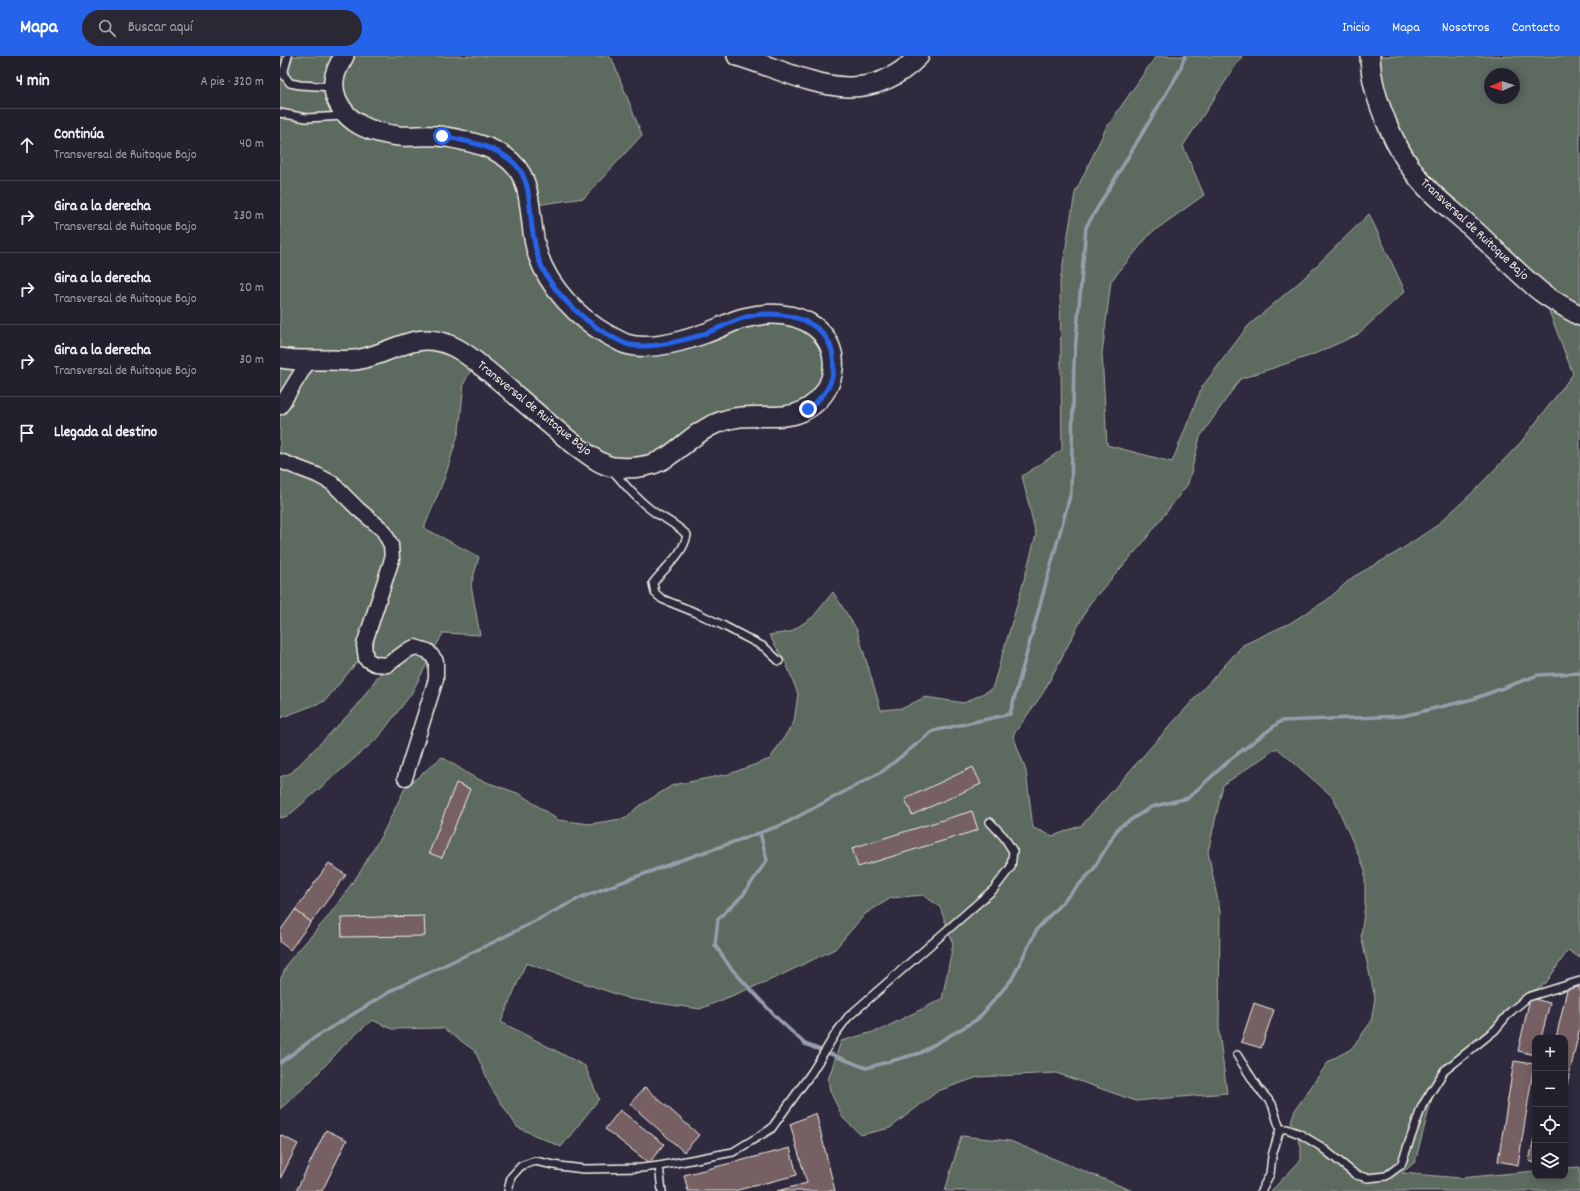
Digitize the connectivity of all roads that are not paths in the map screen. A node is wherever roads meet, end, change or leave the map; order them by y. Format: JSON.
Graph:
{"nodes":[{"id":1,"x":288,"y":56,"type":"edge"},
{"id":2,"x":344,"y":56,"type":"edge"},
{"id":3,"x":737,"y":56,"type":"edge"},
{"id":4,"x":918,"y":56,"type":"edge"},
{"id":5,"x":1370,"y":56,"type":"edge"},
{"id":6,"x":333,"y":87,"type":"junction"},
{"id":7,"x":280,"y":113,"type":"edge"},
{"id":8,"x":347,"y":116,"type":"junction"},
{"id":9,"x":1580,"y":316,"type":"edge"},
{"id":10,"x":280,"y":358,"type":"edge"},
{"id":11,"x":309,"y":360,"type":"junction"},
{"id":12,"x":280,"y":407,"type":"edge"},
{"id":13,"x":280,"y":461,"type":"edge"},
{"id":14,"x":609,"y":467,"type":"junction"},
{"id":15,"x":779,"y":662,"type":"dead end"},
{"id":16,"x":405,"y":778,"type":"dead end"},
{"id":17,"x":990,"y":822,"type":"dead end"},
{"id":18,"x":1580,"y":981,"type":"edge"},
{"id":19,"x":1237,"y":1055,"type":"dead end"},
{"id":20,"x":1280,"y":1129,"type":"junction"},
{"id":21,"x":659,"y":1166,"type":"junction"},
{"id":22,"x":508,"y":1191,"type":"edge"},
{"id":23,"x":662,"y":1191,"type":"edge"},
{"id":24,"x":1261,"y":1191,"type":"edge"}],
"edges":[{"from":1,"to":6,"type":"lane"},
{"from":2,"to":6,"type":"street"},
{"from":3,"to":4,"type":"street"},
{"from":5,"to":9,"type":"street","name":"Transversal de Ruitoque Bajo"},
{"from":6,"to":8,"type":"street","name":"Transversal de Ruitoque Bajo"},
{"from":7,"to":8,"type":"lane"},
{"from":8,"to":14,"type":"street","name":"Transversal de Ruitoque Bajo"},
{"from":10,"to":11,"type":"street","name":"Transversal de Ruitoque Bajo"},
{"from":11,"to":12,"type":"street"},
{"from":11,"to":14,"type":"street","name":"Transversal de Ruitoque Bajo"},
{"from":13,"to":16,"type":"street"},
{"from":14,"to":15,"type":"lane"},
{"from":17,"to":21,"type":"lane"},
{"from":18,"to":20,"type":"lane"},
{"from":19,"to":20,"type":"lane"},
{"from":20,"to":24,"type":"lane"},
{"from":21,"to":22,"type":"lane"},
{"from":21,"to":23,"type":"lane"}]}
